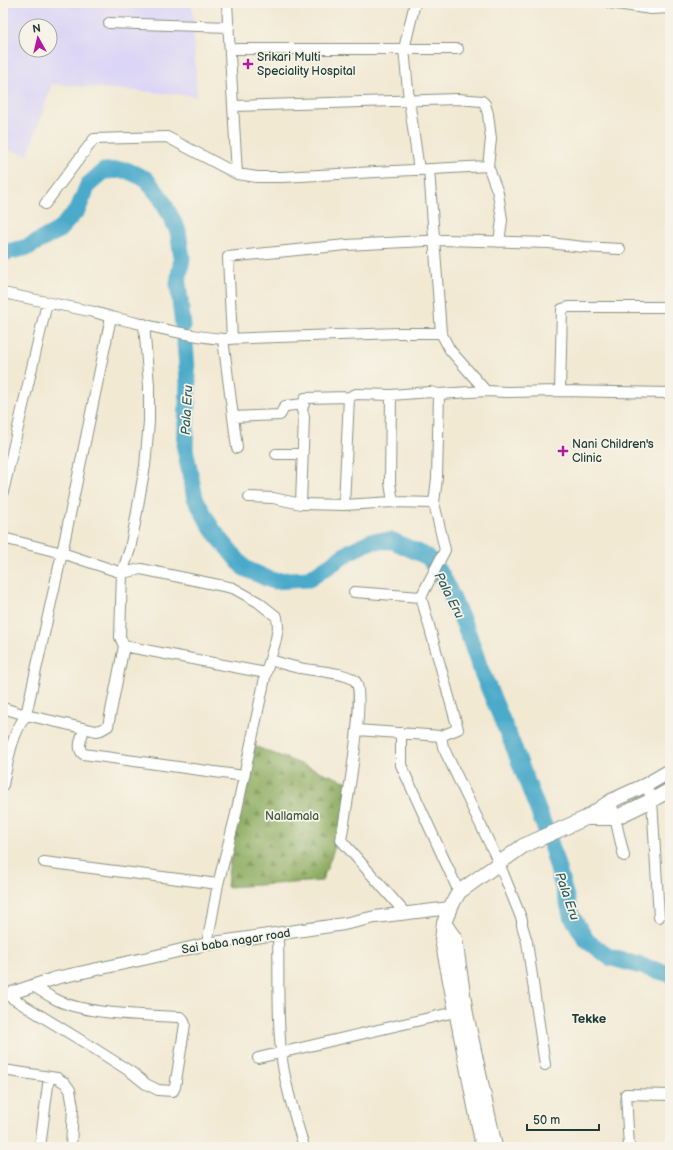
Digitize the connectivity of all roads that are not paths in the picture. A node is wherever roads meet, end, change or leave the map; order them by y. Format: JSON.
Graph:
{"nodes":[{"id":1,"x":228,"y":3,"type":"edge"},
{"id":2,"x":415,"y":3,"type":"edge"},
{"id":3,"x":610,"y":3,"type":"edge"},
{"id":4,"x":670,"y":8,"type":"edge"},
{"id":5,"x":109,"y":23,"type":"dead end"},
{"id":6,"x":229,"y":26,"type":"junction"},
{"id":7,"x":230,"y":49,"type":"junction"},
{"id":8,"x":404,"y":49,"type":"junction"},
{"id":9,"x":458,"y":49,"type":"dead end"},
{"id":10,"x":409,"y":100,"type":"junction"},
{"id":11,"x":233,"y":106,"type":"junction"},
{"id":12,"x":488,"y":166,"type":"junction"},
{"id":13,"x":424,"y":170,"type":"junction"},
{"id":14,"x":237,"y":174,"type":"junction"},
{"id":15,"x":45,"y":204,"type":"dead end"},
{"id":16,"x":434,"y":240,"type":"junction"},
{"id":17,"x":499,"y":242,"type":"junction"},
{"id":18,"x":620,"y":249,"type":"dead end"},
{"id":19,"x":3,"y":293,"type":"edge"},
{"id":20,"x":47,"y":303,"type":"junction"},
{"id":21,"x":670,"y":307,"type":"edge"},
{"id":22,"x":111,"y":317,"type":"junction"},
{"id":23,"x":144,"y":324,"type":"junction"},
{"id":24,"x":441,"y":333,"type":"junction"},
{"id":25,"x":227,"y":339,"type":"junction"},
{"id":26,"x":486,"y":391,"type":"junction"},
{"id":27,"x":560,"y":391,"type":"junction"},
{"id":28,"x":670,"y":393,"type":"edge"},
{"id":29,"x":438,"y":394,"type":"junction"},
{"id":30,"x":391,"y":395,"type":"junction"},
{"id":31,"x":349,"y":397,"type":"junction"},
{"id":32,"x":304,"y":404,"type":"junction"},
{"id":33,"x":233,"y":417,"type":"junction"},
{"id":34,"x":237,"y":448,"type":"dead end"},
{"id":35,"x":276,"y":454,"type":"dead end"},
{"id":36,"x":302,"y":454,"type":"junction"},
{"id":37,"x":3,"y":492,"type":"edge"},
{"id":38,"x":248,"y":497,"type":"dead end"},
{"id":39,"x":393,"y":502,"type":"junction"},
{"id":40,"x":434,"y":503,"type":"junction"},
{"id":41,"x":301,"y":504,"type":"junction"},
{"id":42,"x":344,"y":505,"type":"junction"},
{"id":43,"x":3,"y":538,"type":"edge"},
{"id":44,"x":62,"y":553,"type":"junction"},
{"id":45,"x":122,"y":573,"type":"junction"},
{"id":46,"x":354,"y":592,"type":"dead end"},
{"id":47,"x":421,"y":597,"type":"junction"},
{"id":48,"x":124,"y":646,"type":"junction"},
{"id":49,"x":271,"y":660,"type":"junction"},
{"id":50,"x":266,"y":673,"type":"junction"},
{"id":51,"x":3,"y":708,"type":"edge"},
{"id":52,"x":26,"y":715,"type":"junction"},
{"id":53,"x":84,"y":729,"type":"junction"},
{"id":54,"x":357,"y":730,"type":"junction"},
{"id":55,"x":401,"y":733,"type":"junction"},
{"id":56,"x":441,"y":736,"type":"junction"},
{"id":57,"x":670,"y":771,"type":"edge"},
{"id":58,"x":244,"y":776,"type":"junction"},
{"id":59,"x":646,"y":785,"type":"junction"},
{"id":60,"x":3,"y":786,"type":"edge"},
{"id":61,"x":670,"y":790,"type":"edge"},
{"id":62,"x":652,"y":800,"type":"junction"},
{"id":63,"x":611,"y":801,"type":"junction"},
{"id":64,"x":586,"y":818,"type":"junction"},
{"id":65,"x":615,"y":818,"type":"junction"},
{"id":66,"x":624,"y":856,"type":"dead end"},
{"id":67,"x":44,"y":862,"type":"dead end"},
{"id":68,"x":499,"y":863,"type":"junction"},
{"id":69,"x":218,"y":884,"type":"junction"},
{"id":70,"x":459,"y":892,"type":"junction"},
{"id":71,"x":450,"y":908,"type":"junction"},
{"id":72,"x":406,"y":914,"type":"junction"},
{"id":73,"x":659,"y":917,"type":"dead end"},
{"id":74,"x":444,"y":923,"type":"junction"},
{"id":75,"x":278,"y":934,"type":"junction"},
{"id":76,"x":207,"y":944,"type":"junction"},
{"id":77,"x":33,"y":986,"type":"junction"},
{"id":78,"x":5,"y":996,"type":"edge"},
{"id":79,"x":456,"y":1012,"type":"junction"},
{"id":80,"x":281,"y":1052,"type":"junction"},
{"id":81,"x":258,"y":1058,"type":"dead end"},
{"id":82,"x":546,"y":1065,"type":"dead end"},
{"id":83,"x":3,"y":1070,"type":"edge"},
{"id":84,"x":49,"y":1077,"type":"junction"},
{"id":85,"x":670,"y":1095,"type":"edge"},
{"id":86,"x":40,"y":1147,"type":"edge"},
{"id":87,"x":71,"y":1147,"type":"edge"},
{"id":88,"x":304,"y":1147,"type":"edge"},
{"id":89,"x":483,"y":1147,"type":"edge"},
{"id":90,"x":495,"y":1147,"type":"edge"},
{"id":91,"x":629,"y":1147,"type":"edge"}],
"edges":[{"from":1,"to":6,"type":"street"},
{"from":2,"to":8,"type":"street"},
{"from":3,"to":4,"type":"street"},
{"from":5,"to":6,"type":"street"},
{"from":6,"to":7,"type":"street"},
{"from":7,"to":8,"type":"street"},
{"from":7,"to":11,"type":"street"},
{"from":8,"to":9,"type":"street"},
{"from":8,"to":10,"type":"street"},
{"from":10,"to":11,"type":"street"},
{"from":10,"to":12,"type":"street"},
{"from":10,"to":13,"type":"street"},
{"from":11,"to":14,"type":"street"},
{"from":12,"to":13,"type":"street"},
{"from":12,"to":17,"type":"street"},
{"from":13,"to":14,"type":"street"},
{"from":13,"to":16,"type":"street"},
{"from":14,"to":15,"type":"street"},
{"from":16,"to":17,"type":"street"},
{"from":16,"to":24,"type":"street"},
{"from":16,"to":25,"type":"street"},
{"from":17,"to":18,"type":"street"},
{"from":19,"to":20,"type":"street"},
{"from":20,"to":22,"type":"street"},
{"from":20,"to":37,"type":"street"},
{"from":21,"to":27,"type":"street"},
{"from":22,"to":23,"type":"street"},
{"from":22,"to":44,"type":"street"},
{"from":23,"to":25,"type":"street"},
{"from":23,"to":45,"type":"street"},
{"from":24,"to":25,"type":"street"},
{"from":24,"to":26,"type":"street"},
{"from":25,"to":33,"type":"street"},
{"from":26,"to":27,"type":"street"},
{"from":26,"to":29,"type":"street"},
{"from":27,"to":28,"type":"street"},
{"from":29,"to":30,"type":"street"},
{"from":29,"to":40,"type":"street"},
{"from":30,"to":31,"type":"street"},
{"from":30,"to":39,"type":"street"},
{"from":31,"to":32,"type":"street"},
{"from":31,"to":42,"type":"street"},
{"from":32,"to":33,"type":"street"},
{"from":32,"to":36,"type":"street"},
{"from":33,"to":34,"type":"street"},
{"from":35,"to":36,"type":"street"},
{"from":36,"to":41,"type":"street"},
{"from":38,"to":41,"type":"street"},
{"from":39,"to":40,"type":"street"},
{"from":39,"to":42,"type":"street"},
{"from":40,"to":47,"type":"street"},
{"from":41,"to":42,"type":"street"},
{"from":43,"to":44,"type":"street"},
{"from":44,"to":45,"type":"street"},
{"from":44,"to":52,"type":"street"},
{"from":45,"to":48,"type":"street"},
{"from":45,"to":49,"type":"street"},
{"from":46,"to":47,"type":"street"},
{"from":47,"to":56,"type":"street"},
{"from":48,"to":50,"type":"street"},
{"from":48,"to":53,"type":"street"},
{"from":49,"to":50,"type":"street"},
{"from":49,"to":54,"type":"street"},
{"from":50,"to":58,"type":"street"},
{"from":51,"to":52,"type":"street"},
{"from":52,"to":53,"type":"street"},
{"from":52,"to":60,"type":"street"},
{"from":53,"to":58,"type":"street"},
{"from":54,"to":55,"type":"street"},
{"from":54,"to":72,"type":"street"},
{"from":55,"to":56,"type":"street"},
{"from":55,"to":70,"type":"street"},
{"from":56,"to":68,"type":"street"},
{"from":57,"to":59,"type":"highway"},
{"from":58,"to":69,"type":"street"},
{"from":59,"to":62,"type":"street"},
{"from":59,"to":63,"type":"highway"},
{"from":61,"to":62,"type":"highway"},
{"from":62,"to":65,"type":"highway"},
{"from":62,"to":73,"type":"street"},
{"from":63,"to":64,"type":"highway"},
{"from":63,"to":65,"type":"street"},
{"from":64,"to":65,"type":"highway"},
{"from":64,"to":68,"type":"highway"},
{"from":65,"to":66,"type":"street"},
{"from":67,"to":69,"type":"street"},
{"from":68,"to":70,"type":"highway"},
{"from":68,"to":82,"type":"street"},
{"from":69,"to":76,"type":"street"},
{"from":70,"to":71,"type":"highway"},
{"from":71,"to":72,"type":"main road","name":"Sai baba nagar road"},
{"from":71,"to":74,"type":"highway"},
{"from":72,"to":75,"type":"main road","name":"Sai baba nagar road"},
{"from":74,"to":79,"type":"highway"},
{"from":74,"to":90,"type":"highway"},
{"from":75,"to":76,"type":"main road","name":"Sai baba nagar road"},
{"from":75,"to":80,"type":"street"},
{"from":76,"to":77,"type":"main road","name":"Sai baba nagar road"},
{"from":77,"to":78,"type":"main road","name":"Sai baba nagar road"},
{"from":77,"to":78,"type":"street"},
{"from":79,"to":80,"type":"street"},
{"from":79,"to":89,"type":"highway"},
{"from":80,"to":81,"type":"street"},
{"from":80,"to":88,"type":"street"},
{"from":83,"to":84,"type":"street"},
{"from":84,"to":86,"type":"street"},
{"from":84,"to":87,"type":"street"},
{"from":85,"to":91,"type":"street"}]}
